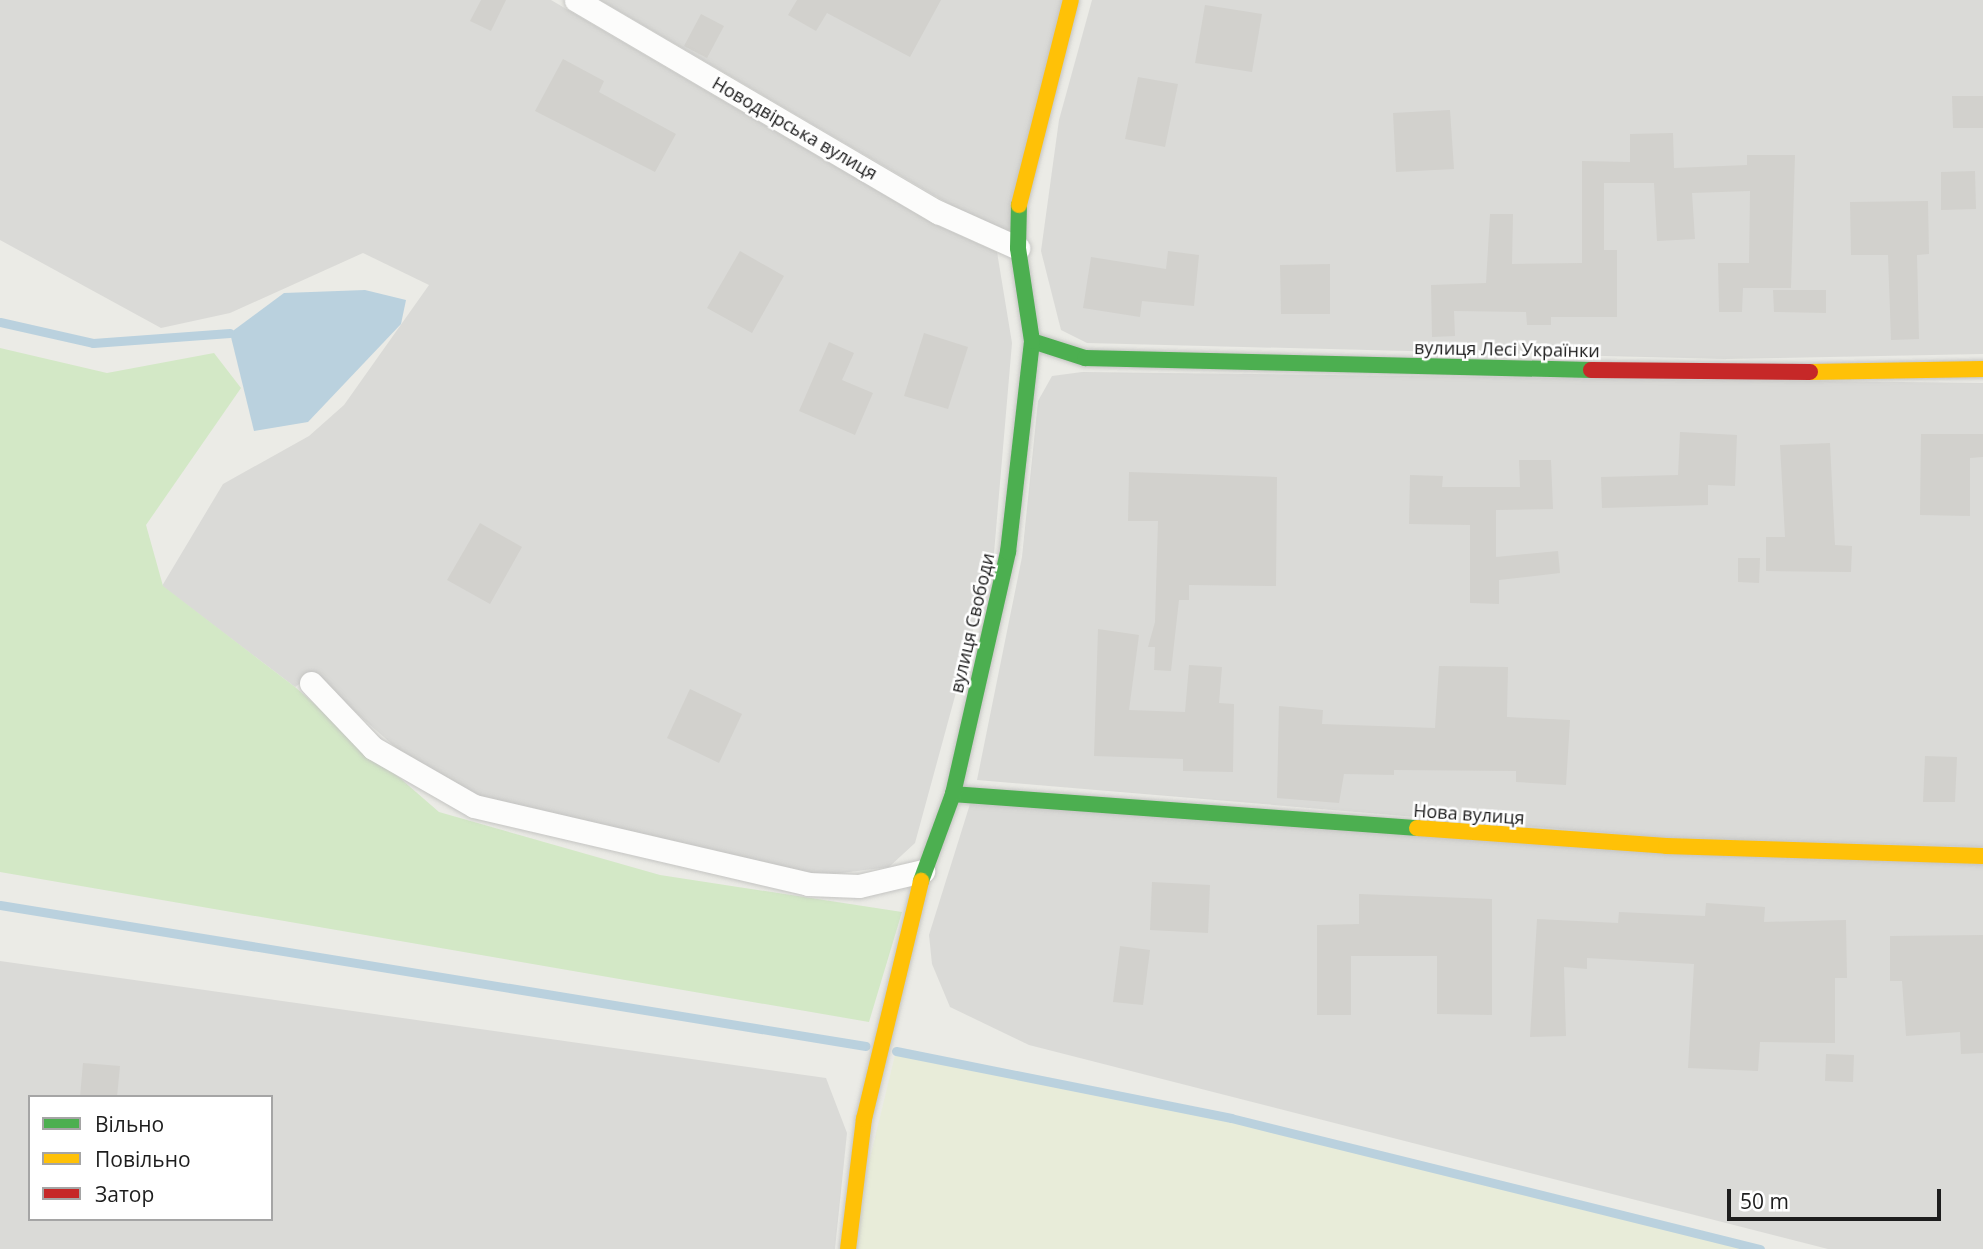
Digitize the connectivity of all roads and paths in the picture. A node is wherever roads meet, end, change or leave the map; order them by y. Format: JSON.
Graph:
{"nodes":[{"id":1,"x":576,"y":0,"type":"edge"},
{"id":2,"x":1071,"y":0,"type":"edge"},
{"id":3,"x":1018,"y":248,"type":"junction"},
{"id":4,"x":1032,"y":341,"type":"junction"},
{"id":5,"x":1983,"y":369,"type":"edge"},
{"id":6,"x":311,"y":683,"type":"dead end"},
{"id":7,"x":953,"y":794,"type":"junction"},
{"id":8,"x":1983,"y":856,"type":"edge"},
{"id":9,"x":923,"y":871,"type":"junction"},
{"id":10,"x":848,"y":1249,"type":"edge"}],
"edges":[{"from":1,"to":3,"type":"street","name":"Новодвірська вулиця"},
{"from":2,"to":3,"type":"street","name":"вулиця Свободи"},
{"from":3,"to":4,"type":"street","name":"вулиця Свободи"},
{"from":4,"to":5,"type":"street","name":"вулиця Лесі Українки"},
{"from":4,"to":7,"type":"street","name":"вулиця Свободи"},
{"from":6,"to":9,"type":"street"},
{"from":7,"to":8,"type":"street","name":"Нова вулиця"},
{"from":7,"to":9,"type":"street","name":"вулиця Свободи"},
{"from":9,"to":10,"type":"street","name":"вулиця Свободи"}]}
